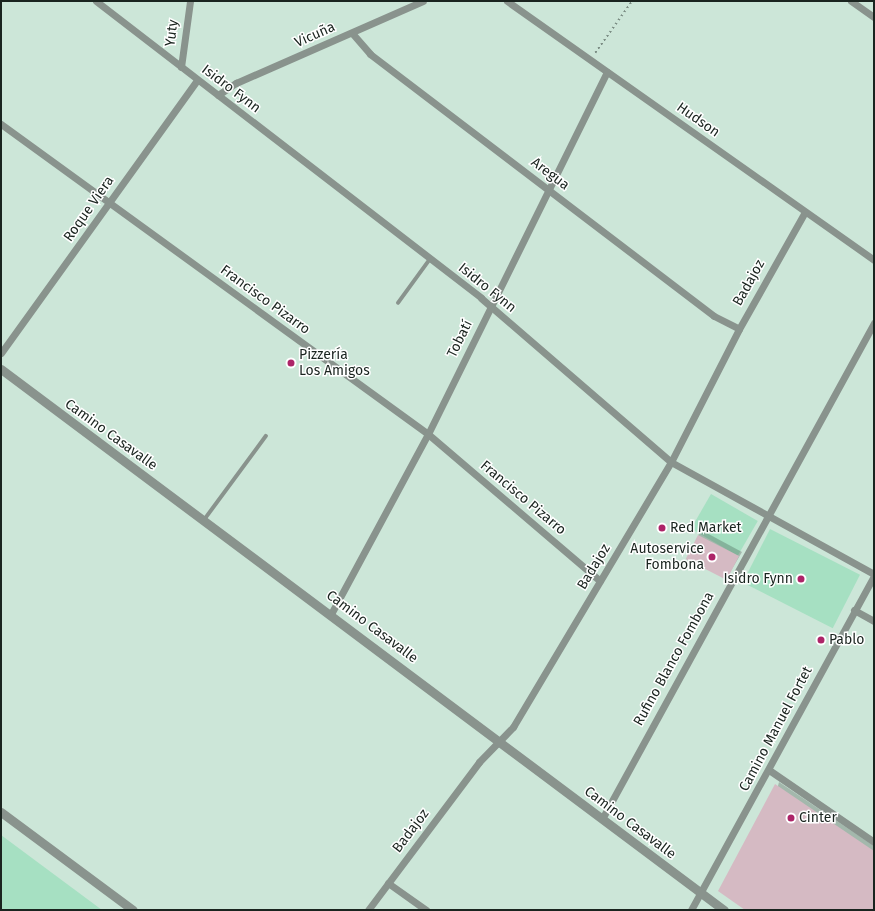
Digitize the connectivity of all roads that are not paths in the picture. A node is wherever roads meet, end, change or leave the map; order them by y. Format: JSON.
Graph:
{"nodes":[{"id":1,"x":96,"y":1,"type":"edge"},
{"id":2,"x":190,"y":1,"type":"edge"},
{"id":3,"x":423,"y":1,"type":"edge"},
{"id":4,"x":507,"y":1,"type":"edge"},
{"id":5,"x":851,"y":1,"type":"edge"},
{"id":6,"x":874,"y":17,"type":"edge"},
{"id":7,"x":352,"y":33,"type":"junction"},
{"id":8,"x":181,"y":67,"type":"junction"},
{"id":9,"x":607,"y":72,"type":"junction"},
{"id":10,"x":197,"y":80,"type":"junction"},
{"id":11,"x":218,"y":95,"type":"junction"},
{"id":12,"x":1,"y":124,"type":"edge"},
{"id":13,"x":546,"y":188,"type":"junction"},
{"id":14,"x":108,"y":202,"type":"junction"},
{"id":15,"x":805,"y":212,"type":"junction"},
{"id":16,"x":430,"y":259,"type":"junction"},
{"id":17,"x":874,"y":260,"type":"edge"},
{"id":18,"x":398,"y":303,"type":"dead end"},
{"id":19,"x":490,"y":306,"type":"junction"},
{"id":20,"x":874,"y":323,"type":"edge"},
{"id":21,"x":739,"y":329,"type":"junction"},
{"id":22,"x":1,"y":353,"type":"edge"},
{"id":23,"x":1,"y":369,"type":"edge"},
{"id":24,"x":428,"y":434,"type":"junction"},
{"id":25,"x":266,"y":436,"type":"dead end"},
{"id":26,"x":671,"y":462,"type":"junction"},
{"id":27,"x":768,"y":516,"type":"junction"},
{"id":28,"x":204,"y":521,"type":"junction"},
{"id":29,"x":874,"y":575,"type":"edge"},
{"id":30,"x":600,"y":581,"type":"junction"},
{"id":31,"x":854,"y":610,"type":"junction"},
{"id":32,"x":331,"y":614,"type":"junction"},
{"id":33,"x":874,"y":621,"type":"edge"},
{"id":34,"x":500,"y":743,"type":"junction"},
{"id":35,"x":769,"y":770,"type":"junction"},
{"id":36,"x":1,"y":812,"type":"edge"},
{"id":37,"x":602,"y":819,"type":"junction"},
{"id":38,"x":874,"y":842,"type":"edge"},
{"id":39,"x":388,"y":883,"type":"junction"},
{"id":40,"x":702,"y":895,"type":"junction"},
{"id":41,"x":133,"y":910,"type":"edge"},
{"id":42,"x":368,"y":910,"type":"edge"},
{"id":43,"x":426,"y":910,"type":"edge"},
{"id":44,"x":691,"y":910,"type":"edge"},
{"id":45,"x":724,"y":910,"type":"edge"}],
"edges":[{"from":1,"to":8,"type":"street","name":"Isidro Fynn"},
{"from":2,"to":8,"type":"street","name":"Yuty"},
{"from":3,"to":7,"type":"street","name":"Vicuña"},
{"from":4,"to":9,"type":"street","name":"Hudson"},
{"from":5,"to":6,"type":"street"},
{"from":7,"to":11,"type":"street","name":"Vicuña"},
{"from":7,"to":13,"type":"street","name":"Aregua"},
{"from":8,"to":10,"type":"street","name":"Isidro Fynn"},
{"from":9,"to":13,"type":"street","name":"Tobatí"},
{"from":9,"to":15,"type":"street","name":"Hudson"},
{"from":10,"to":11,"type":"street","name":"Isidro Fynn"},
{"from":10,"to":14,"type":"street","name":"Roque Viera"},
{"from":11,"to":16,"type":"street","name":"Isidro Fynn"},
{"from":12,"to":14,"type":"street","name":"Francisco Pizarro"},
{"from":13,"to":19,"type":"street","name":"Tobatí"},
{"from":13,"to":21,"type":"street","name":"Aregua"},
{"from":14,"to":22,"type":"street","name":"Roque Viera"},
{"from":14,"to":24,"type":"street","name":"Francisco Pizarro"},
{"from":15,"to":17,"type":"street","name":"Hudson"},
{"from":15,"to":21,"type":"street","name":"Badajoz"},
{"from":16,"to":18,"type":"lane"},
{"from":16,"to":19,"type":"street","name":"Isidro Fynn"},
{"from":19,"to":24,"type":"street","name":"Tobatí"},
{"from":19,"to":26,"type":"street","name":"Isidro Fynn"},
{"from":20,"to":27,"type":"street","name":"Rufino Blanco Fombona"},
{"from":21,"to":26,"type":"street","name":"Badajoz"},
{"from":23,"to":28,"type":"street","name":"Camino Casavalle"},
{"from":24,"to":30,"type":"street","name":"Francisco Pizarro"},
{"from":24,"to":32,"type":"street","name":"Tobatí"},
{"from":25,"to":28,"type":"lane"},
{"from":26,"to":27,"type":"street","name":"Isidro Fynn"},
{"from":26,"to":30,"type":"street","name":"Badajoz"},
{"from":27,"to":29,"type":"street","name":"Isidro Fynn"},
{"from":27,"to":37,"type":"street","name":"Rufino Blanco Fombona"},
{"from":28,"to":32,"type":"street","name":"Camino Casavalle"},
{"from":29,"to":31,"type":"street","name":"Camino Manuel Fortet"},
{"from":30,"to":34,"type":"street","name":"Badajoz"},
{"from":31,"to":33,"type":"street"},
{"from":31,"to":35,"type":"street","name":"Camino Manuel Fortet"},
{"from":32,"to":34,"type":"street","name":"Camino Casavalle"},
{"from":34,"to":37,"type":"street","name":"Camino Casavalle"},
{"from":34,"to":39,"type":"street","name":"Badajoz"},
{"from":35,"to":38,"type":"street"},
{"from":35,"to":40,"type":"street","name":"Camino Manuel Fortet"},
{"from":36,"to":41,"type":"street"},
{"from":37,"to":40,"type":"street","name":"Camino Casavalle"},
{"from":39,"to":42,"type":"street","name":"Badajoz"},
{"from":39,"to":43,"type":"street"},
{"from":40,"to":44,"type":"street","name":"Camino Manuel Fortet"},
{"from":40,"to":45,"type":"street","name":"Camino Casavalle"}]}
